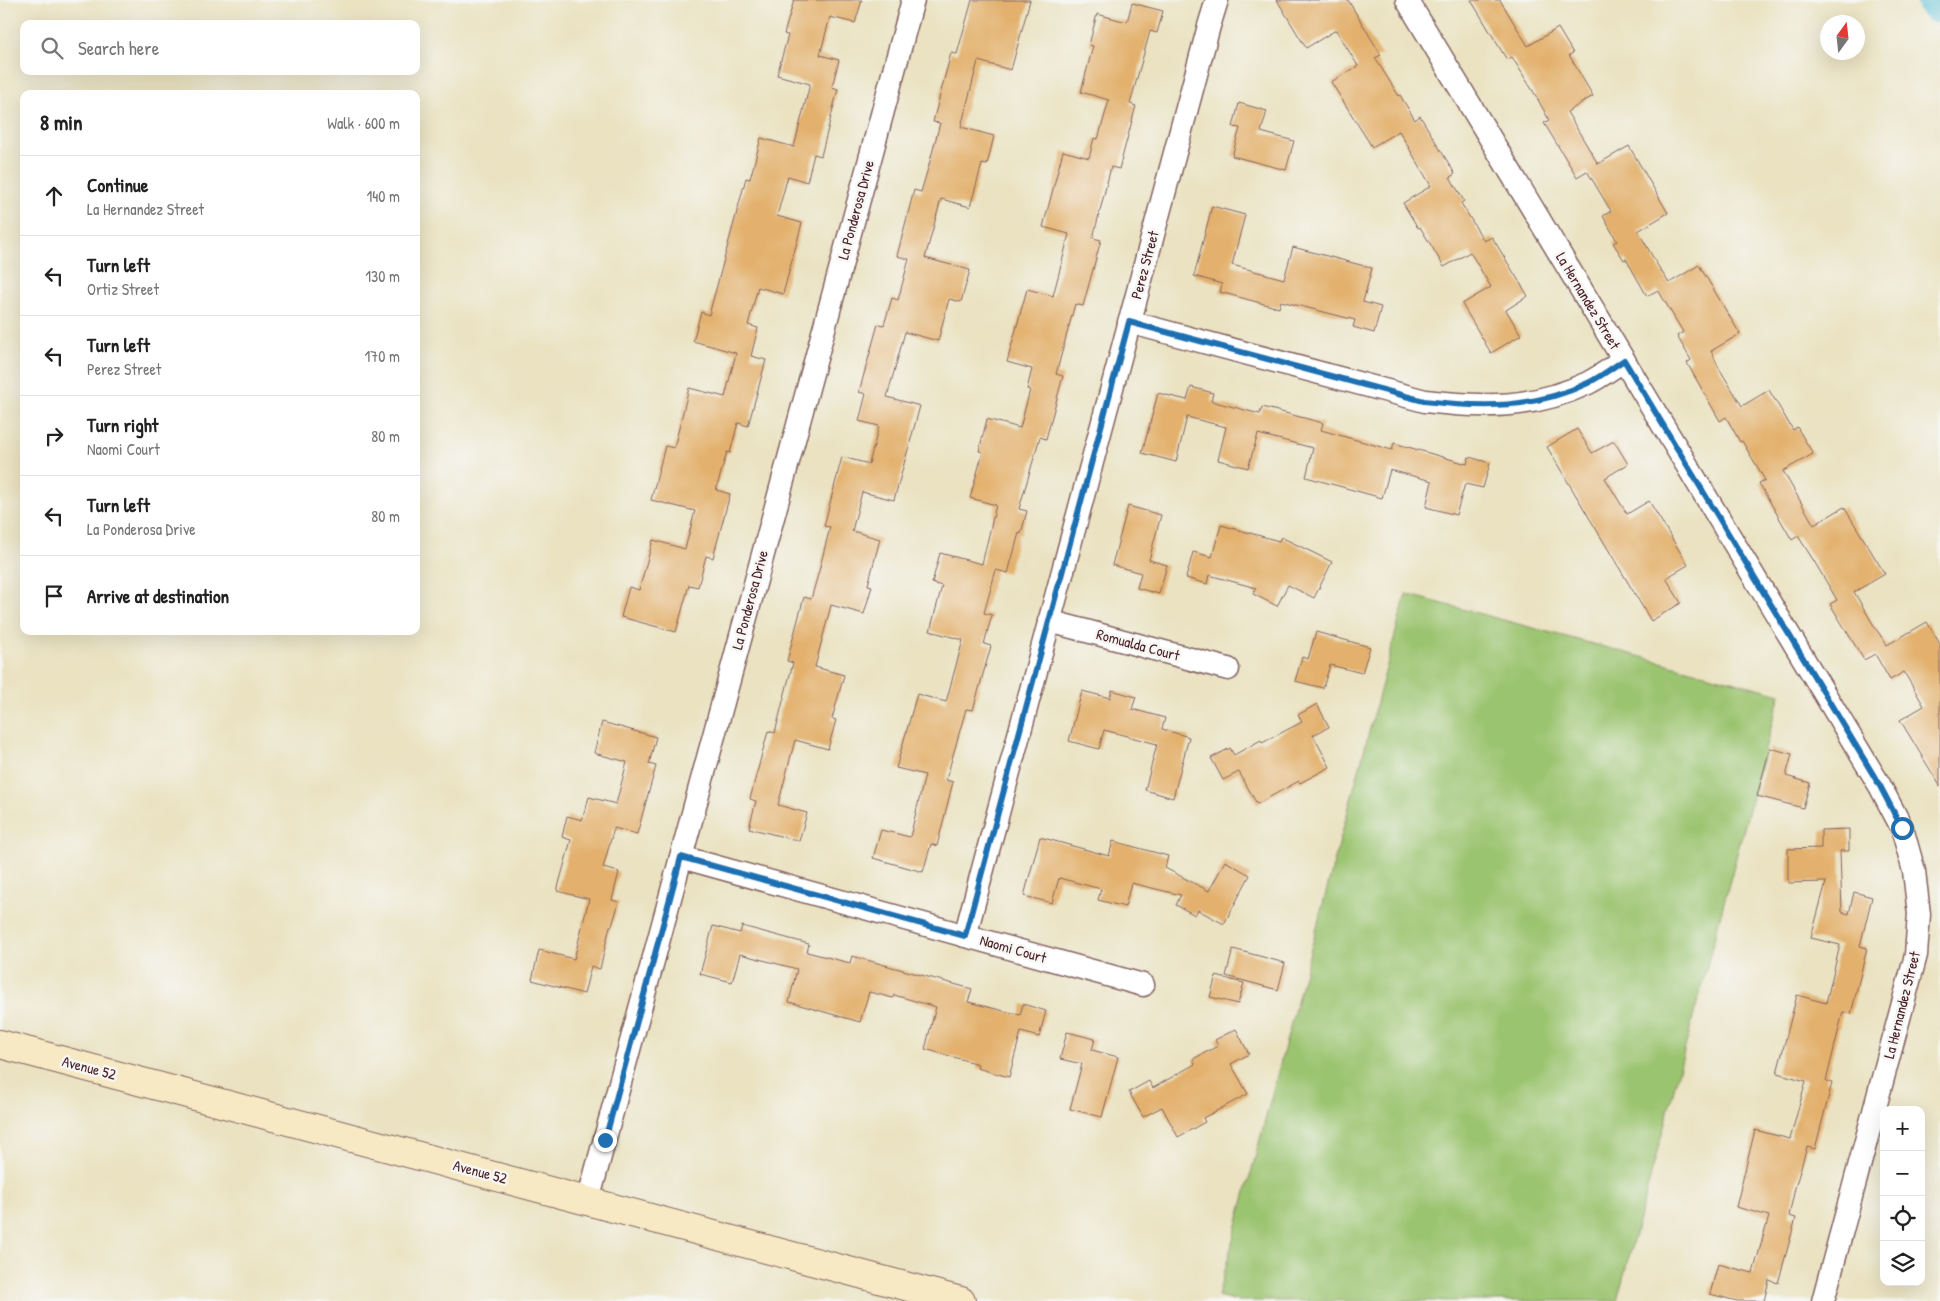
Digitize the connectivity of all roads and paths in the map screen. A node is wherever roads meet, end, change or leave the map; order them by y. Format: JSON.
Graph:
{"nodes":[{"id":1,"x":913,"y":0,"type":"edge"},
{"id":2,"x":1217,"y":0,"type":"edge"},
{"id":3,"x":1407,"y":0,"type":"edge"},
{"id":4,"x":1129,"y":322,"type":"junction"},
{"id":5,"x":1624,"y":360,"type":"junction"},
{"id":6,"x":1049,"y":621,"type":"junction"},
{"id":7,"x":1228,"y":669,"type":"dead end"},
{"id":8,"x":681,"y":857,"type":"junction"},
{"id":9,"x":965,"y":936,"type":"junction"},
{"id":10,"x":1143,"y":985,"type":"dead end"},
{"id":11,"x":0,"y":1044,"type":"edge"},
{"id":12,"x":588,"y":1201,"type":"junction"},
{"id":13,"x":961,"y":1301,"type":"edge"},
{"id":14,"x":1823,"y":1301,"type":"edge"}],
"edges":[{"from":1,"to":8,"type":"street","name":"La Ponderosa Drive"},
{"from":2,"to":4,"type":"street","name":"Perez Street"},
{"from":3,"to":5,"type":"street","name":"La Hernandez Street"},
{"from":4,"to":5,"type":"street"},
{"from":4,"to":6,"type":"street","name":"Perez Street"},
{"from":5,"to":14,"type":"street","name":"La Hernandez Street"},
{"from":6,"to":7,"type":"street","name":"Romualda Court"},
{"from":6,"to":9,"type":"street","name":"Perez Street"},
{"from":8,"to":9,"type":"street","name":"Naomi Court"},
{"from":8,"to":12,"type":"street","name":"La Ponderosa Drive"},
{"from":9,"to":10,"type":"street","name":"Naomi Court"},
{"from":11,"to":12,"type":"main road","name":"Avenue 52"},
{"from":12,"to":13,"type":"main road","name":"Avenue 52"}]}
